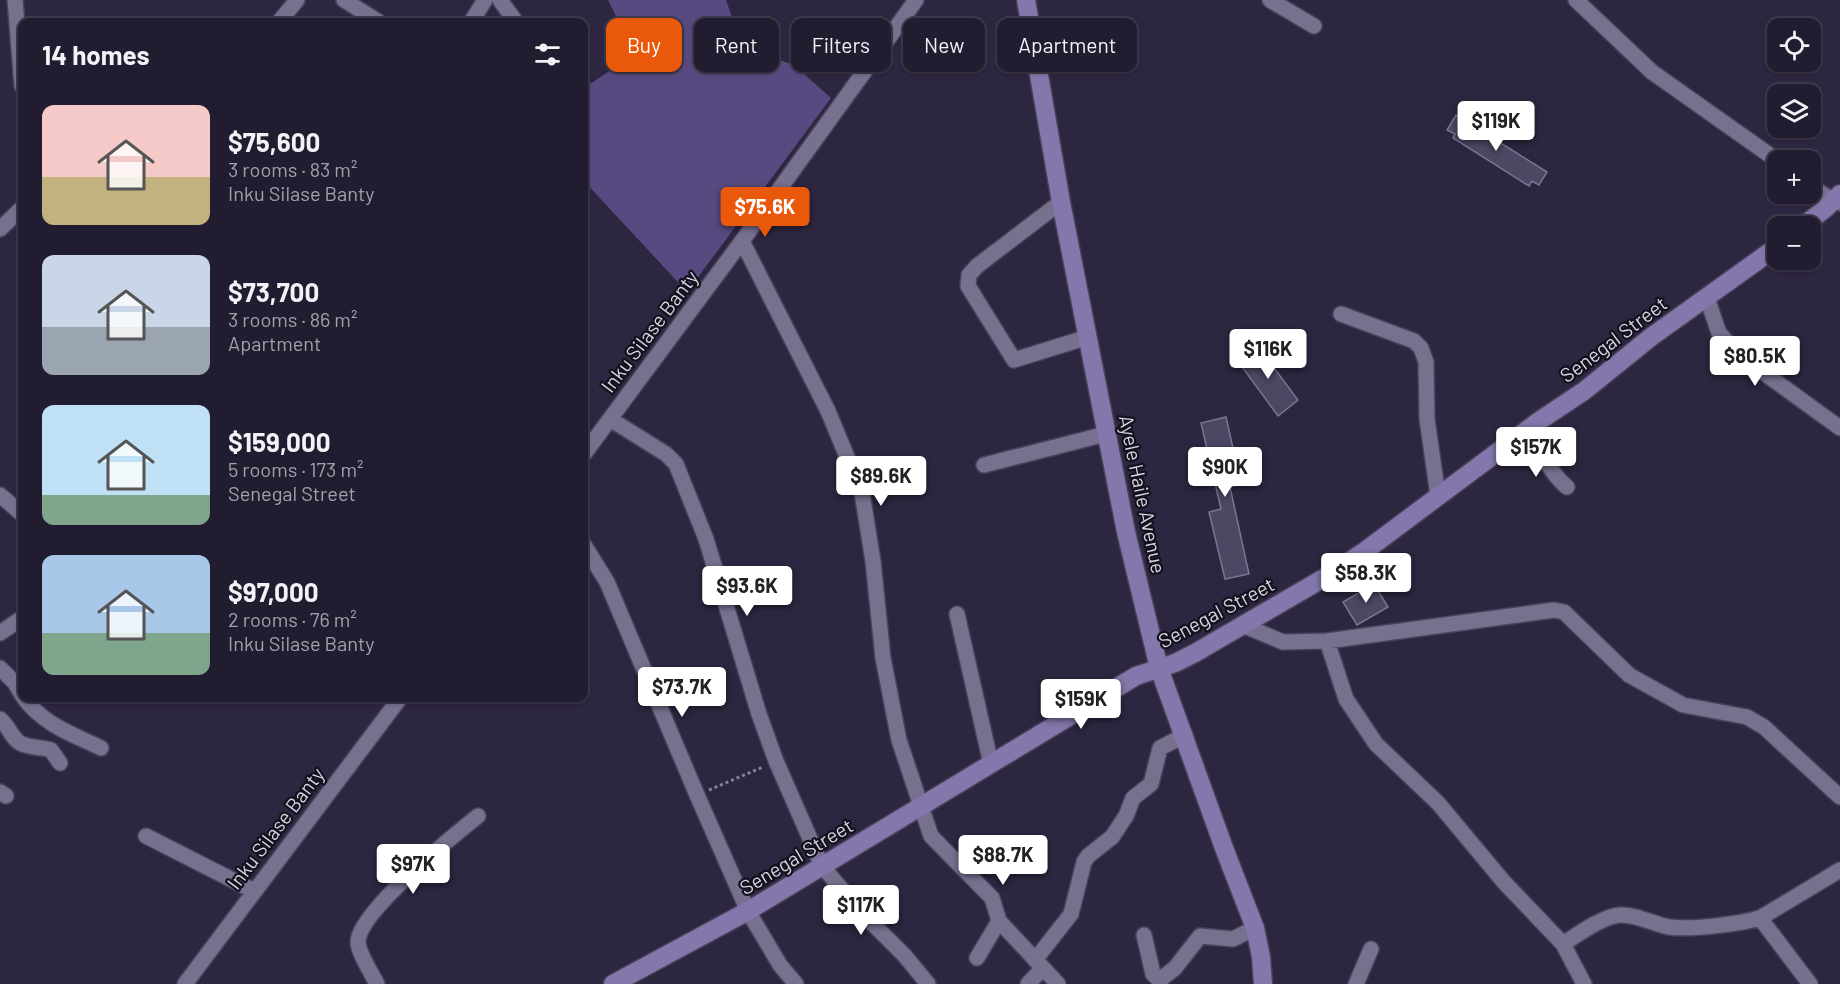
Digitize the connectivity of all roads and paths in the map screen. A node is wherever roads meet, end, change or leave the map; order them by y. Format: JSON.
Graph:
{"nodes":[{"id":1,"x":15,"y":0,"type":"edge"},
{"id":2,"x":297,"y":0,"type":"edge"},
{"id":3,"x":344,"y":0,"type":"edge"},
{"id":4,"x":485,"y":0,"type":"edge"},
{"id":5,"x":500,"y":0,"type":"edge"},
{"id":6,"x":916,"y":0,"type":"edge"},
{"id":7,"x":1026,"y":0,"type":"edge"},
{"id":8,"x":1270,"y":0,"type":"edge"},
{"id":9,"x":1576,"y":0,"type":"edge"},
{"id":10,"x":282,"y":18,"type":"edge"},
{"id":11,"x":373,"y":18,"type":"edge"},
{"id":12,"x":474,"y":18,"type":"edge"},
{"id":13,"x":513,"y":18,"type":"edge"},
{"id":14,"x":1314,"y":27,"type":"dead end"},
{"id":15,"x":18,"y":37,"type":"edge"},
{"id":16,"x":1767,"y":153,"type":"edge"},
{"id":17,"x":1821,"y":192,"type":"edge"},
{"id":18,"x":1838,"y":200,"type":"edge"},
{"id":19,"x":1061,"y":202,"type":"junction"},
{"id":20,"x":18,"y":212,"type":"edge"},
{"id":21,"x":1816,"y":216,"type":"edge"},
{"id":22,"x":0,"y":229,"type":"edge"},
{"id":23,"x":742,"y":241,"type":"junction"},
{"id":24,"x":1767,"y":254,"type":"edge"},
{"id":25,"x":1707,"y":298,"type":"junction"},
{"id":26,"x":1341,"y":314,"type":"dead end"},
{"id":27,"x":1088,"y":337,"type":"junction"},
{"id":28,"x":610,"y":419,"type":"junction"},
{"id":29,"x":1840,"y":428,"type":"edge"},
{"id":30,"x":1106,"y":434,"type":"junction"},
{"id":31,"x":1522,"y":435,"type":"junction"},
{"id":32,"x":588,"y":448,"type":"edge"},
{"id":33,"x":984,"y":465,"type":"dead end"},
{"id":34,"x":1568,"y":487,"type":"dead end"},
{"id":35,"x":0,"y":495,"type":"edge"},
{"id":36,"x":1438,"y":496,"type":"junction"},
{"id":37,"x":18,"y":511,"type":"edge"},
{"id":38,"x":588,"y":551,"type":"edge"},
{"id":39,"x":957,"y":614,"type":"dead end"},
{"id":40,"x":18,"y":621,"type":"edge"},
{"id":41,"x":1245,"y":626,"type":"junction"},
{"id":42,"x":0,"y":633,"type":"edge"},
{"id":43,"x":1327,"y":641,"type":"junction"},
{"id":44,"x":0,"y":668,"type":"edge"},
{"id":45,"x":1159,"y":668,"type":"junction"},
{"id":46,"x":18,"y":688,"type":"edge"},
{"id":47,"x":27,"y":702,"type":"edge"},
{"id":48,"x":397,"y":702,"type":"edge"},
{"id":49,"x":0,"y":719,"type":"edge"},
{"id":50,"x":1185,"y":735,"type":"junction"},
{"id":51,"x":101,"y":748,"type":"dead end"},
{"id":52,"x":776,"y":761,"type":"junction"},
{"id":53,"x":60,"y":763,"type":"dead end"},
{"id":54,"x":991,"y":764,"type":"junction"},
{"id":55,"x":697,"y":795,"type":"junction"},
{"id":56,"x":1840,"y":797,"type":"edge"},
{"id":57,"x":920,"y":807,"type":"junction"},
{"id":58,"x":478,"y":816,"type":"dead end"},
{"id":59,"x":146,"y":836,"type":"dead end"},
{"id":60,"x":822,"y":866,"type":"junction"},
{"id":61,"x":1840,"y":870,"type":"edge"},
{"id":62,"x":254,"y":891,"type":"junction"},
{"id":63,"x":748,"y":911,"type":"junction"},
{"id":64,"x":1760,"y":918,"type":"junction"},
{"id":65,"x":999,"y":921,"type":"junction"},
{"id":66,"x":1255,"y":928,"type":"junction"},
{"id":67,"x":1144,"y":935,"type":"dead end"},
{"id":68,"x":1563,"y":944,"type":"junction"},
{"id":69,"x":1371,"y":949,"type":"dead end"},
{"id":70,"x":977,"y":958,"type":"dead end"},
{"id":71,"x":1039,"y":964,"type":"junction"},
{"id":72,"x":185,"y":984,"type":"edge"},
{"id":73,"x":377,"y":984,"type":"edge"},
{"id":74,"x":613,"y":984,"type":"edge"},
{"id":75,"x":796,"y":984,"type":"edge"},
{"id":76,"x":927,"y":984,"type":"edge"},
{"id":77,"x":1028,"y":984,"type":"edge"},
{"id":78,"x":1058,"y":984,"type":"edge"},
{"id":79,"x":1263,"y":984,"type":"edge"},
{"id":80,"x":1356,"y":984,"type":"edge"},
{"id":81,"x":1584,"y":984,"type":"edge"},
{"id":82,"x":1810,"y":984,"type":"edge"}],
"edges":[{"from":1,"to":15,"type":"street"},
{"from":2,"to":10,"type":"street"},
{"from":3,"to":11,"type":"street"},
{"from":4,"to":12,"type":"street"},
{"from":5,"to":13,"type":"street"},
{"from":6,"to":23,"type":"street","name":"Inku Silase Banty"},
{"from":7,"to":19,"type":"main road","name":"Ayele Haile Avenue"},
{"from":8,"to":14,"type":"street"},
{"from":9,"to":16,"type":"street"},
{"from":17,"to":18,"type":"street"},
{"from":18,"to":21,"type":"main road"},
{"from":19,"to":27,"type":"main road","name":"Ayele Haile Avenue"},
{"from":19,"to":27,"type":"street"},
{"from":20,"to":22,"type":"street"},
{"from":23,"to":28,"type":"street","name":"Inku Silase Banty"},
{"from":23,"to":57,"type":"street"},
{"from":24,"to":25,"type":"main road","name":"Senegal Street"},
{"from":25,"to":29,"type":"street"},
{"from":25,"to":31,"type":"main road","name":"Senegal Street"},
{"from":26,"to":36,"type":"street"},
{"from":27,"to":30,"type":"main road","name":"Ayele Haile Avenue"},
{"from":28,"to":32,"type":"street","name":"Inku Silase Banty"},
{"from":28,"to":52,"type":"street"},
{"from":30,"to":33,"type":"street"},
{"from":30,"to":45,"type":"main road","name":"Ayele Haile Avenue"},
{"from":31,"to":34,"type":"street"},
{"from":31,"to":36,"type":"main road","name":"Senegal Street"},
{"from":35,"to":37,"type":"street"},
{"from":36,"to":41,"type":"main road","name":"Senegal Street"},
{"from":38,"to":55,"type":"street"},
{"from":39,"to":54,"type":"street"},
{"from":40,"to":42,"type":"street"},
{"from":41,"to":43,"type":"street"},
{"from":41,"to":45,"type":"main road","name":"Senegal Street"},
{"from":43,"to":56,"type":"street"},
{"from":43,"to":68,"type":"street"},
{"from":44,"to":46,"type":"street"},
{"from":45,"to":50,"type":"main road","name":"Ayele Haile Avenue"},
{"from":45,"to":54,"type":"main road","name":"Senegal Street"},
{"from":47,"to":51,"type":"street"},
{"from":48,"to":62,"type":"street","name":"Inku Silase Banty"},
{"from":49,"to":53,"type":"street"},
{"from":50,"to":66,"type":"main road","name":"Ayele Haile Avenue"},
{"from":50,"to":71,"type":"street"},
{"from":52,"to":55,"type":"path"},
{"from":52,"to":60,"type":"street"},
{"from":54,"to":57,"type":"main road","name":"Senegal Street"},
{"from":55,"to":63,"type":"street"},
{"from":57,"to":60,"type":"main road","name":"Senegal Street"},
{"from":57,"to":65,"type":"street"},
{"from":58,"to":73,"type":"street"},
{"from":59,"to":62,"type":"street"},
{"from":60,"to":63,"type":"main road","name":"Senegal Street"},
{"from":60,"to":76,"type":"street"},
{"from":61,"to":64,"type":"street"},
{"from":62,"to":72,"type":"street","name":"Inku Silase Banty"},
{"from":63,"to":74,"type":"main road","name":"Senegal Street"},
{"from":63,"to":75,"type":"street"},
{"from":64,"to":68,"type":"street"},
{"from":64,"to":82,"type":"street"},
{"from":65,"to":70,"type":"street"},
{"from":65,"to":71,"type":"street"},
{"from":66,"to":67,"type":"street"},
{"from":66,"to":79,"type":"main road","name":"Ayele Haile Avenue"},
{"from":68,"to":81,"type":"street"},
{"from":69,"to":80,"type":"street"},
{"from":71,"to":77,"type":"street"},
{"from":71,"to":78,"type":"street"}]}
